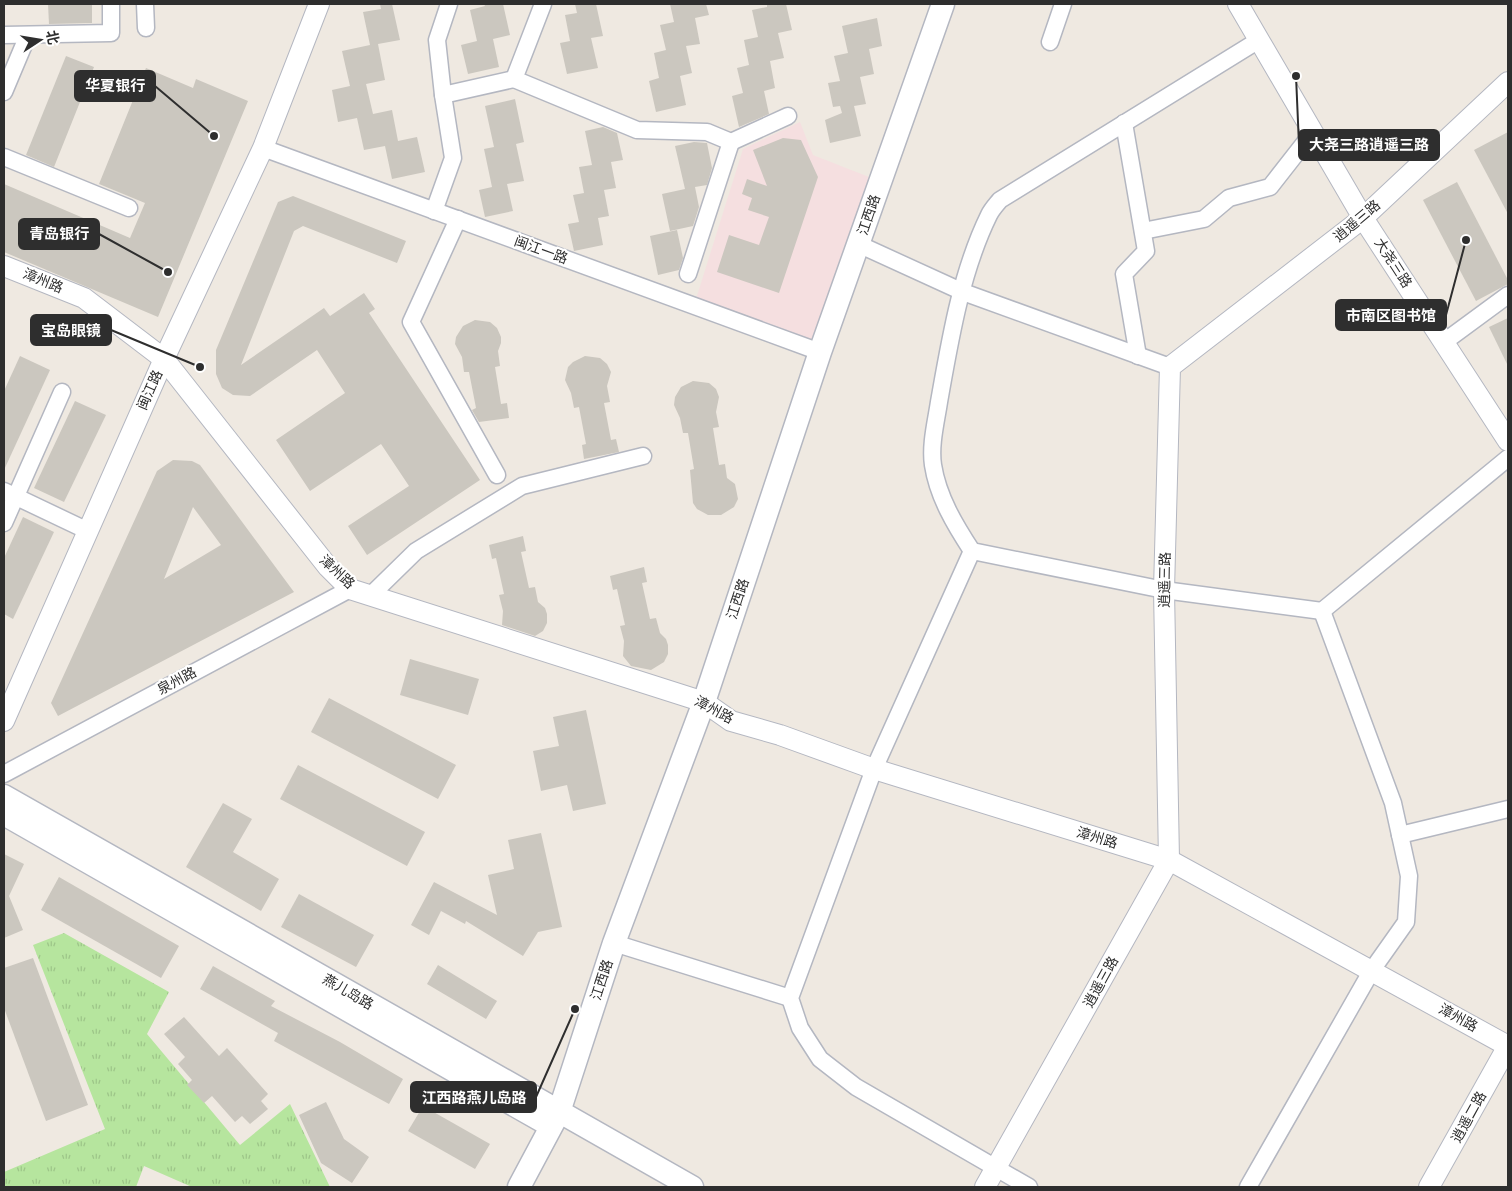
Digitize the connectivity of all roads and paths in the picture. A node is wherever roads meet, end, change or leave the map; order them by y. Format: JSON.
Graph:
{"nodes":[{"id":1,"x":111,"y":4,"type":"edge"},
{"id":2,"x":145,"y":4,"type":"edge"},
{"id":3,"x":319,"y":4,"type":"edge"},
{"id":4,"x":449,"y":4,"type":"edge"},
{"id":5,"x":542,"y":4,"type":"edge"},
{"id":6,"x":943,"y":4,"type":"edge"},
{"id":7,"x":1063,"y":4,"type":"edge"},
{"id":8,"x":1238,"y":4,"type":"edge"},
{"id":9,"x":146,"y":28,"type":"dead end"},
{"id":10,"x":28,"y":34,"type":"junction"},
{"id":11,"x":4,"y":35,"type":"edge"},
{"id":12,"x":1259,"y":40,"type":"junction"},
{"id":13,"x":1050,"y":42,"type":"dead end"},
{"id":14,"x":514,"y":79,"type":"junction"},
{"id":15,"x":1508,"y":82,"type":"edge"},
{"id":16,"x":4,"y":92,"type":"edge"},
{"id":17,"x":443,"y":95,"type":"junction"},
{"id":18,"x":788,"y":116,"type":"dead end"},
{"id":19,"x":1124,"y":123,"type":"junction"},
{"id":20,"x":1313,"y":132,"type":"junction"},
{"id":21,"x":732,"y":142,"type":"junction"},
{"id":22,"x":263,"y":148,"type":"junction"},
{"id":23,"x":4,"y":157,"type":"edge"},
{"id":24,"x":129,"y":208,"type":"dead end"},
{"id":25,"x":434,"y":211,"type":"junction"},
{"id":26,"x":1363,"y":218,"type":"junction"},
{"id":27,"x":458,"y":219,"type":"junction"},
{"id":28,"x":1143,"y":231,"type":"junction"},
{"id":29,"x":858,"y":244,"type":"junction"},
{"id":30,"x":4,"y":266,"type":"edge"},
{"id":31,"x":688,"y":274,"type":"dead end"},
{"id":32,"x":963,"y":292,"type":"junction"},
{"id":33,"x":1508,"y":295,"type":"edge"},
{"id":34,"x":1444,"y":342,"type":"junction"},
{"id":35,"x":820,"y":352,"type":"junction"},
{"id":36,"x":1138,"y":356,"type":"junction"},
{"id":37,"x":164,"y":359,"type":"junction"},
{"id":38,"x":1170,"y":366,"type":"junction"},
{"id":39,"x":62,"y":392,"type":"dead end"},
{"id":40,"x":1508,"y":442,"type":"edge"},
{"id":41,"x":643,"y":456,"type":"dead end"},
{"id":42,"x":1508,"y":458,"type":"edge"},
{"id":43,"x":498,"y":475,"type":"dead end"},
{"id":44,"x":10,"y":494,"type":"edge"},
{"id":45,"x":4,"y":523,"type":"edge"},
{"id":46,"x":88,"y":531,"type":"junction"},
{"id":47,"x":972,"y":552,"type":"junction"},
{"id":48,"x":350,"y":589,"type":"junction"},
{"id":49,"x":1164,"y":590,"type":"junction"},
{"id":50,"x":371,"y":595,"type":"junction"},
{"id":51,"x":1322,"y":611,"type":"junction"},
{"id":52,"x":704,"y":702,"type":"junction"},
{"id":53,"x":4,"y":720,"type":"edge"},
{"id":54,"x":874,"y":769,"type":"junction"},
{"id":55,"x":4,"y":774,"type":"edge"},
{"id":56,"x":4,"y":796,"type":"edge"},
{"id":57,"x":1508,"y":809,"type":"edge"},
{"id":58,"x":4,"y":814,"type":"edge"},
{"id":59,"x":1400,"y":835,"type":"junction"},
{"id":60,"x":1169,"y":860,"type":"junction"},
{"id":61,"x":614,"y":942,"type":"junction"},
{"id":62,"x":1372,"y":970,"type":"junction"},
{"id":63,"x":790,"y":998,"type":"junction"},
{"id":64,"x":1508,"y":1046,"type":"edge"},
{"id":65,"x":555,"y":1119,"type":"junction"},
{"id":66,"x":997,"y":1167,"type":"junction"},
{"id":67,"x":520,"y":1187,"type":"edge"},
{"id":68,"x":661,"y":1187,"type":"edge"},
{"id":69,"x":692,"y":1187,"type":"edge"},
{"id":70,"x":985,"y":1187,"type":"edge"},
{"id":71,"x":1029,"y":1187,"type":"edge"},
{"id":72,"x":1248,"y":1187,"type":"edge"},
{"id":73,"x":1429,"y":1187,"type":"edge"}],
"edges":[{"from":1,"to":10,"type":"street"},
{"from":2,"to":9,"type":"street"},
{"from":3,"to":22,"type":"street","name":"闽江路"},
{"from":4,"to":17,"type":"street"},
{"from":5,"to":14,"type":"street"},
{"from":6,"to":29,"type":"main road","name":"江西路"},
{"from":7,"to":13,"type":"street"},
{"from":8,"to":12,"type":"street","name":"大尧三路"},
{"from":10,"to":11,"type":"street"},
{"from":10,"to":16,"type":"street"},
{"from":12,"to":19,"type":"street"},
{"from":12,"to":20,"type":"street","name":"大尧三路"},
{"from":14,"to":17,"type":"street"},
{"from":14,"to":21,"type":"street"},
{"from":15,"to":26,"type":"street","name":"逍遥三路"},
{"from":17,"to":25,"type":"street"},
{"from":18,"to":21,"type":"street"},
{"from":19,"to":28,"type":"street"},
{"from":19,"to":32,"type":"street"},
{"from":20,"to":26,"type":"street","name":"大尧三路"},
{"from":20,"to":28,"type":"street"},
{"from":21,"to":31,"type":"street"},
{"from":22,"to":25,"type":"street","name":"闽江一路"},
{"from":22,"to":37,"type":"street","name":"闽江路"},
{"from":23,"to":24,"type":"street"},
{"from":25,"to":27,"type":"street","name":"闽江一路"},
{"from":26,"to":34,"type":"street","name":"大尧三路"},
{"from":26,"to":38,"type":"street","name":"逍遥三路"},
{"from":27,"to":35,"type":"street","name":"闽江一路"},
{"from":27,"to":43,"type":"street"},
{"from":28,"to":36,"type":"street"},
{"from":29,"to":32,"type":"street"},
{"from":29,"to":35,"type":"main road","name":"江西路"},
{"from":30,"to":37,"type":"street","name":"漳州路"},
{"from":32,"to":36,"type":"street"},
{"from":32,"to":47,"type":"street"},
{"from":33,"to":34,"type":"street"},
{"from":34,"to":40,"type":"street","name":"大尧三路"},
{"from":35,"to":52,"type":"main road","name":"江西路"},
{"from":36,"to":38,"type":"street"},
{"from":37,"to":46,"type":"street","name":"闽江路"},
{"from":37,"to":48,"type":"street","name":"漳州路"},
{"from":38,"to":49,"type":"street","name":"逍遥三路"},
{"from":39,"to":44,"type":"street"},
{"from":41,"to":50,"type":"street"},
{"from":42,"to":51,"type":"street"},
{"from":44,"to":45,"type":"street"},
{"from":44,"to":46,"type":"street"},
{"from":46,"to":53,"type":"street","name":"闽江路"},
{"from":47,"to":49,"type":"street"},
{"from":47,"to":54,"type":"street"},
{"from":48,"to":50,"type":"street","name":"漳州路"},
{"from":48,"to":55,"type":"street","name":"泉州路"},
{"from":49,"to":51,"type":"street"},
{"from":49,"to":60,"type":"street","name":"逍遥三路"},
{"from":50,"to":52,"type":"street","name":"漳州路"},
{"from":51,"to":59,"type":"street"},
{"from":52,"to":54,"type":"street","name":"漳州路"},
{"from":52,"to":61,"type":"main road","name":"江西路"},
{"from":54,"to":60,"type":"street","name":"漳州路"},
{"from":54,"to":63,"type":"street"},
{"from":56,"to":65,"type":"main road","name":"燕儿岛路"},
{"from":57,"to":59,"type":"street"},
{"from":58,"to":65,"type":"main road","name":"燕儿岛路"},
{"from":59,"to":62,"type":"street"},
{"from":60,"to":62,"type":"street","name":"漳州路"},
{"from":60,"to":66,"type":"street","name":"逍遥三路"},
{"from":61,"to":63,"type":"street"},
{"from":61,"to":65,"type":"main road","name":"江西路"},
{"from":62,"to":64,"type":"street","name":"漳州路"},
{"from":62,"to":72,"type":"street"},
{"from":63,"to":66,"type":"street"},
{"from":64,"to":73,"type":"street","name":"逍遥二路"},
{"from":65,"to":67,"type":"main road","name":"江西路"},
{"from":65,"to":68,"type":"main road","name":"燕儿岛路"},
{"from":65,"to":69,"type":"main road","name":"燕儿岛路"},
{"from":66,"to":70,"type":"street","name":"逍遥三路"},
{"from":66,"to":71,"type":"street"}]}
